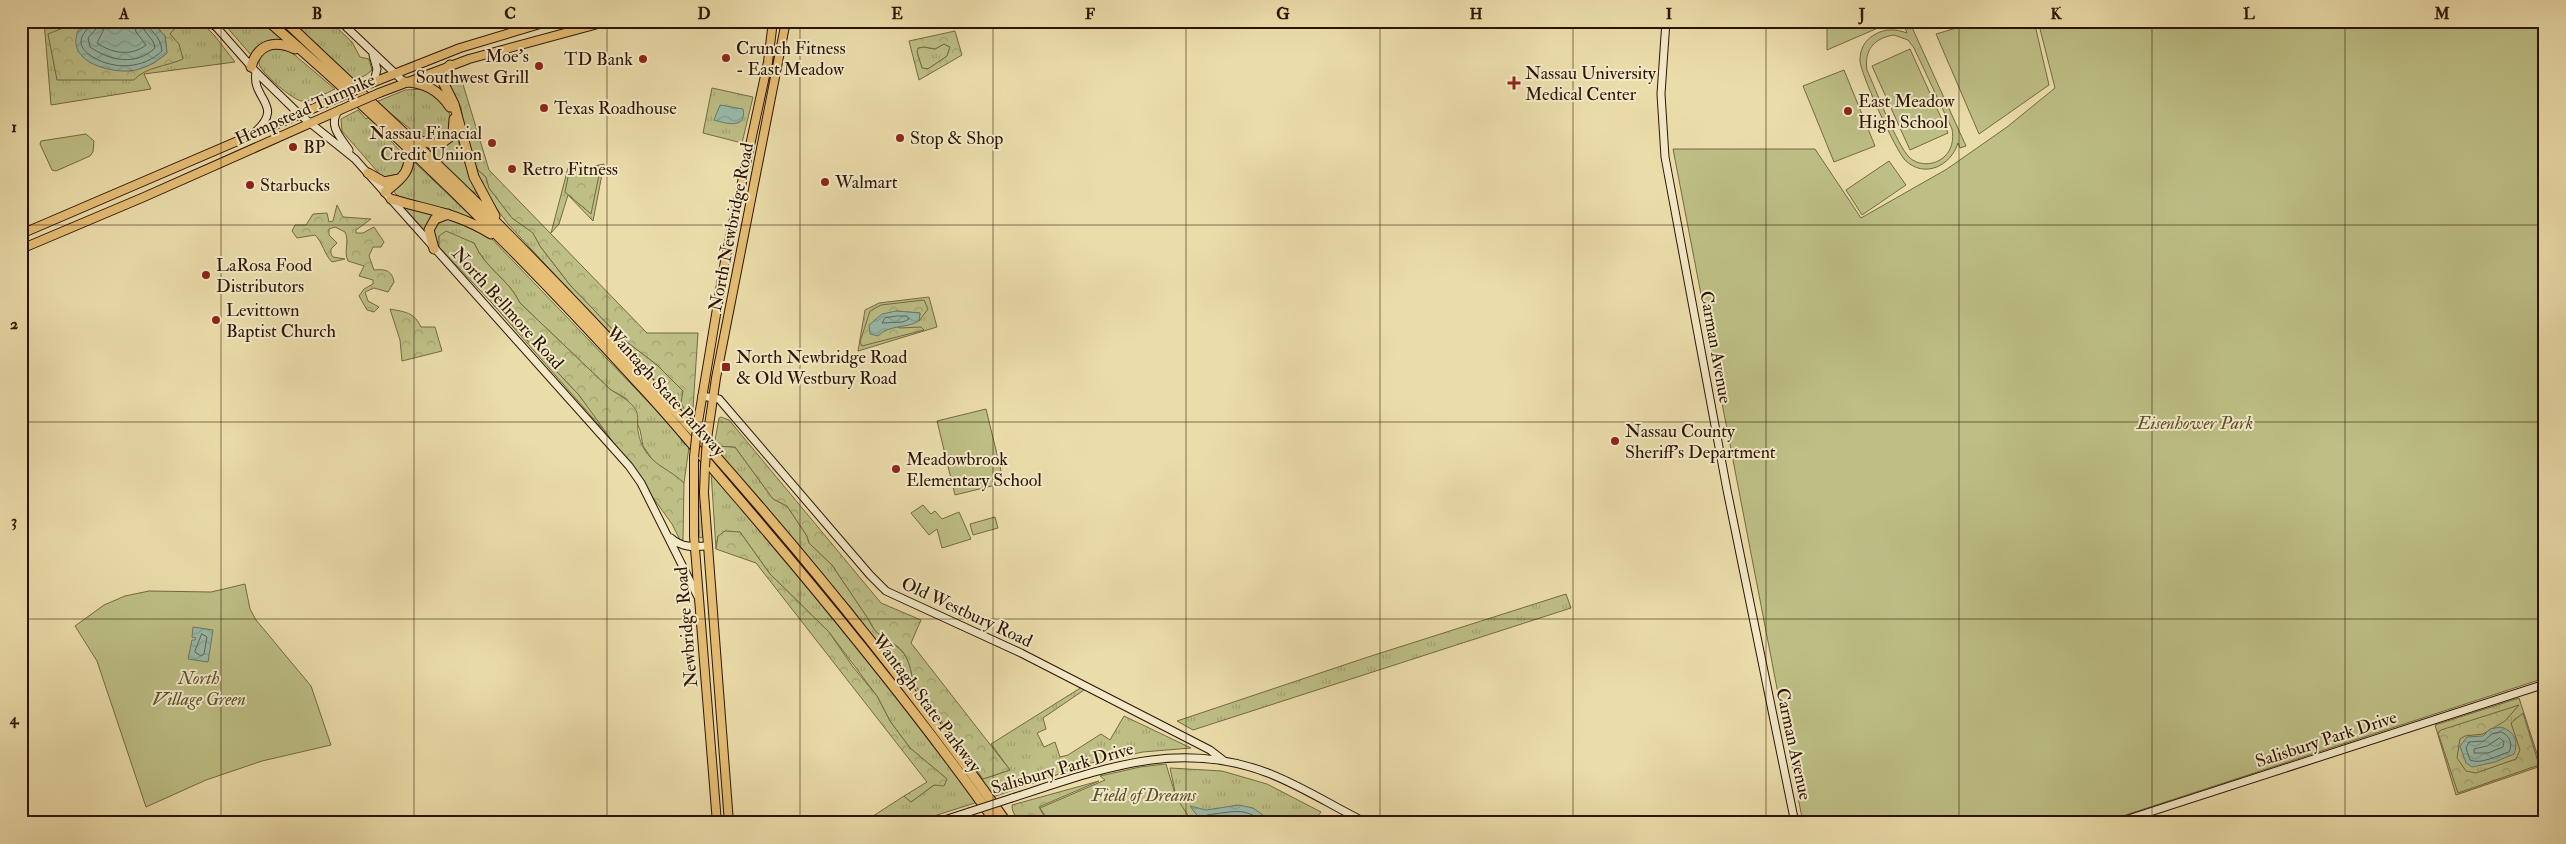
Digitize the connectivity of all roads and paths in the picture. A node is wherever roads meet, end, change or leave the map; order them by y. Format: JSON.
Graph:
{"nodes":[{"id":1,"x":268,"y":21,"type":"edge"},
{"id":2,"x":285,"y":21,"type":"edge"},
{"id":3,"x":340,"y":21,"type":"edge"},
{"id":4,"x":551,"y":21,"type":"edge"},
{"id":5,"x":609,"y":21,"type":"edge"},
{"id":6,"x":773,"y":21,"type":"edge"},
{"id":7,"x":786,"y":21,"type":"edge"},
{"id":8,"x":1666,"y":21,"type":"edge"},
{"id":9,"x":215,"y":23,"type":"edge"},
{"id":10,"x":367,"y":46,"type":"junction"},
{"id":11,"x":510,"y":46,"type":"junction"},
{"id":12,"x":304,"y":53,"type":"junction"},
{"id":13,"x":450,"y":66,"type":"junction"},
{"id":14,"x":253,"y":69,"type":"junction"},
{"id":15,"x":394,"y":73,"type":"junction"},
{"id":16,"x":404,"y":82,"type":"junction"},
{"id":17,"x":372,"y":83,"type":"junction"},
{"id":18,"x":339,"y":110,"type":"junction"},
{"id":19,"x":299,"y":114,"type":"junction"},
{"id":20,"x":757,"y":114,"type":"junction"},
{"id":21,"x":768,"y":118,"type":"junction"},
{"id":22,"x":310,"y":123,"type":"junction"},
{"id":23,"x":251,"y":135,"type":"junction"},
{"id":24,"x":409,"y":136,"type":"junction"},
{"id":25,"x":407,"y":148,"type":"junction"},
{"id":26,"x":355,"y":159,"type":"junction"},
{"id":27,"x":368,"y":174,"type":"junction"},
{"id":28,"x":404,"y":176,"type":"junction"},
{"id":29,"x":388,"y":196,"type":"junction"},
{"id":30,"x":452,"y":214,"type":"junction"},
{"id":31,"x":505,"y":231,"type":"junction"},
{"id":32,"x":21,"y":234,"type":"edge"},
{"id":33,"x":500,"y":240,"type":"junction"},
{"id":34,"x":21,"y":249,"type":"edge"},
{"id":35,"x":434,"y":249,"type":"junction"},
{"id":36,"x":702,"y":396,"type":"junction"},
{"id":37,"x":713,"y":398,"type":"junction"},
{"id":38,"x":696,"y":428,"type":"joint"},
{"id":39,"x":707,"y":439,"type":"joint"},
{"id":40,"x":665,"y":529,"type":"junction"},
{"id":41,"x":708,"y":546,"type":"junction"},
{"id":42,"x":695,"y":547,"type":"junction"},
{"id":43,"x":699,"y":599,"type":"junction"},
{"id":44,"x":2545,"y":684,"type":"edge"},
{"id":45,"x":1223,"y":760,"type":"junction"},
{"id":46,"x":717,"y":823,"type":"edge"},
{"id":47,"x":729,"y":823,"type":"edge"},
{"id":48,"x":935,"y":823,"type":"edge"},
{"id":49,"x":996,"y":823,"type":"edge"},
{"id":50,"x":1007,"y":823,"type":"edge"},
{"id":51,"x":1366,"y":823,"type":"edge"},
{"id":52,"x":1795,"y":823,"type":"edge"},
{"id":53,"x":2116,"y":823,"type":"edge"}],
"edges":[{"from":1,"to":12,"type":"highway","name":"Wantagh State Parkway"},
{"from":2,"to":24,"type":"highway","name":"Wantagh State Parkway"},
{"from":3,"to":10,"type":"main road"},
{"from":4,"to":11,"type":"main road"},
{"from":4,"to":15,"type":"main road","name":"Hempstead Turnpike"},
{"from":5,"to":11,"type":"main road","name":"Hempstead Turnpike"},
{"from":6,"to":20,"type":"main road","name":"North Newbridge Road"},
{"from":7,"to":21,"type":"main road","name":"North Newbridge Road"},
{"from":8,"to":52,"type":"main road","name":"Carman Avenue"},
{"from":9,"to":14,"type":"main road","name":"North Bellmore Road"},
{"from":10,"to":15,"type":"main road"},
{"from":10,"to":17,"type":"main road"},
{"from":11,"to":13,"type":"main road","name":"Hempstead Turnpike"},
{"from":12,"to":14,"type":"highway"},
{"from":12,"to":25,"type":"highway","name":"Wantagh State Parkway"},
{"from":13,"to":16,"type":"main road","name":"Hempstead Turnpike"},
{"from":13,"to":31,"type":"highway"},
{"from":14,"to":19,"type":"main road","name":"North Bellmore Road"},
{"from":14,"to":23,"type":"main road"},
{"from":15,"to":16,"type":"main road"},
{"from":15,"to":17,"type":"main road","name":"Hempstead Turnpike"},
{"from":16,"to":18,"type":"main road","name":"Hempstead Turnpike","bridge":true},
{"from":16,"to":24,"type":"highway"},
{"from":17,"to":19,"type":"main road","name":"Hempstead Turnpike","bridge":true},
{"from":18,"to":22,"type":"main road","name":"Hempstead Turnpike"},
{"from":18,"to":26,"type":"main road"},
{"from":19,"to":22,"type":"main road","name":"North Bellmore Road"},
{"from":19,"to":23,"type":"main road","name":"Hempstead Turnpike"},
{"from":20,"to":21,"type":"main road"},
{"from":20,"to":36,"type":"main road","name":"North Newbridge Road"},
{"from":21,"to":37,"type":"main road","name":"North Newbridge Road"},
{"from":22,"to":26,"type":"main road","name":"North Bellmore Road"},
{"from":22,"to":34,"type":"main road","name":"Hempstead Turnpike"},
{"from":23,"to":32,"type":"main road","name":"Hempstead Turnpike"},
{"from":24,"to":31,"type":"highway","name":"Wantagh State Parkway"},
{"from":25,"to":28,"type":"highway"},
{"from":25,"to":33,"type":"highway","name":"Wantagh State Parkway"},
{"from":26,"to":27,"type":"main road","name":"North Bellmore Road"},
{"from":27,"to":28,"type":"highway"},
{"from":27,"to":29,"type":"main road","name":"North Bellmore Road"},
{"from":28,"to":29,"type":"highway"},
{"from":29,"to":30,"type":"highway"},
{"from":29,"to":35,"type":"main road","name":"North Bellmore Road"},
{"from":30,"to":33,"type":"highway"},
{"from":30,"to":35,"type":"highway"},
{"from":31,"to":50,"type":"highway","name":"Wantagh State Parkway"},
{"from":33,"to":49,"type":"highway","name":"Wantagh State Parkway"},
{"from":35,"to":40,"type":"main road","name":"North Bellmore Road"},
{"from":36,"to":37,"type":"main road","name":"Old Westbury Road"},
{"from":36,"to":38,"type":"main road","name":"North Newbridge Road"},
{"from":37,"to":39,"type":"main road","name":"North Newbridge Road"},
{"from":37,"to":45,"type":"main road","name":"Old Westbury Road"},
{"from":38,"to":42,"type":"main road","name":"Newbridge Road","bridge":true},
{"from":39,"to":41,"type":"main road","name":"Newbridge Road","bridge":true},
{"from":40,"to":42,"type":"main road","name":"North Bellmore Road"},
{"from":40,"to":43,"type":"main road","name":"North Bellmore Road"},
{"from":41,"to":42,"type":"main road","name":"North Bellmore Road"},
{"from":41,"to":47,"type":"main road","name":"Newbridge Road"},
{"from":42,"to":43,"type":"main road","name":"Newbridge Road"},
{"from":43,"to":46,"type":"main road","name":"Newbridge Road"},
{"from":44,"to":53,"type":"main road","name":"Salisbury Park Drive"},
{"from":45,"to":48,"type":"main road","name":"Salisbury Park Drive","bridge":true},
{"from":45,"to":51,"type":"main road","name":"Salisbury Park Drive"}]}
